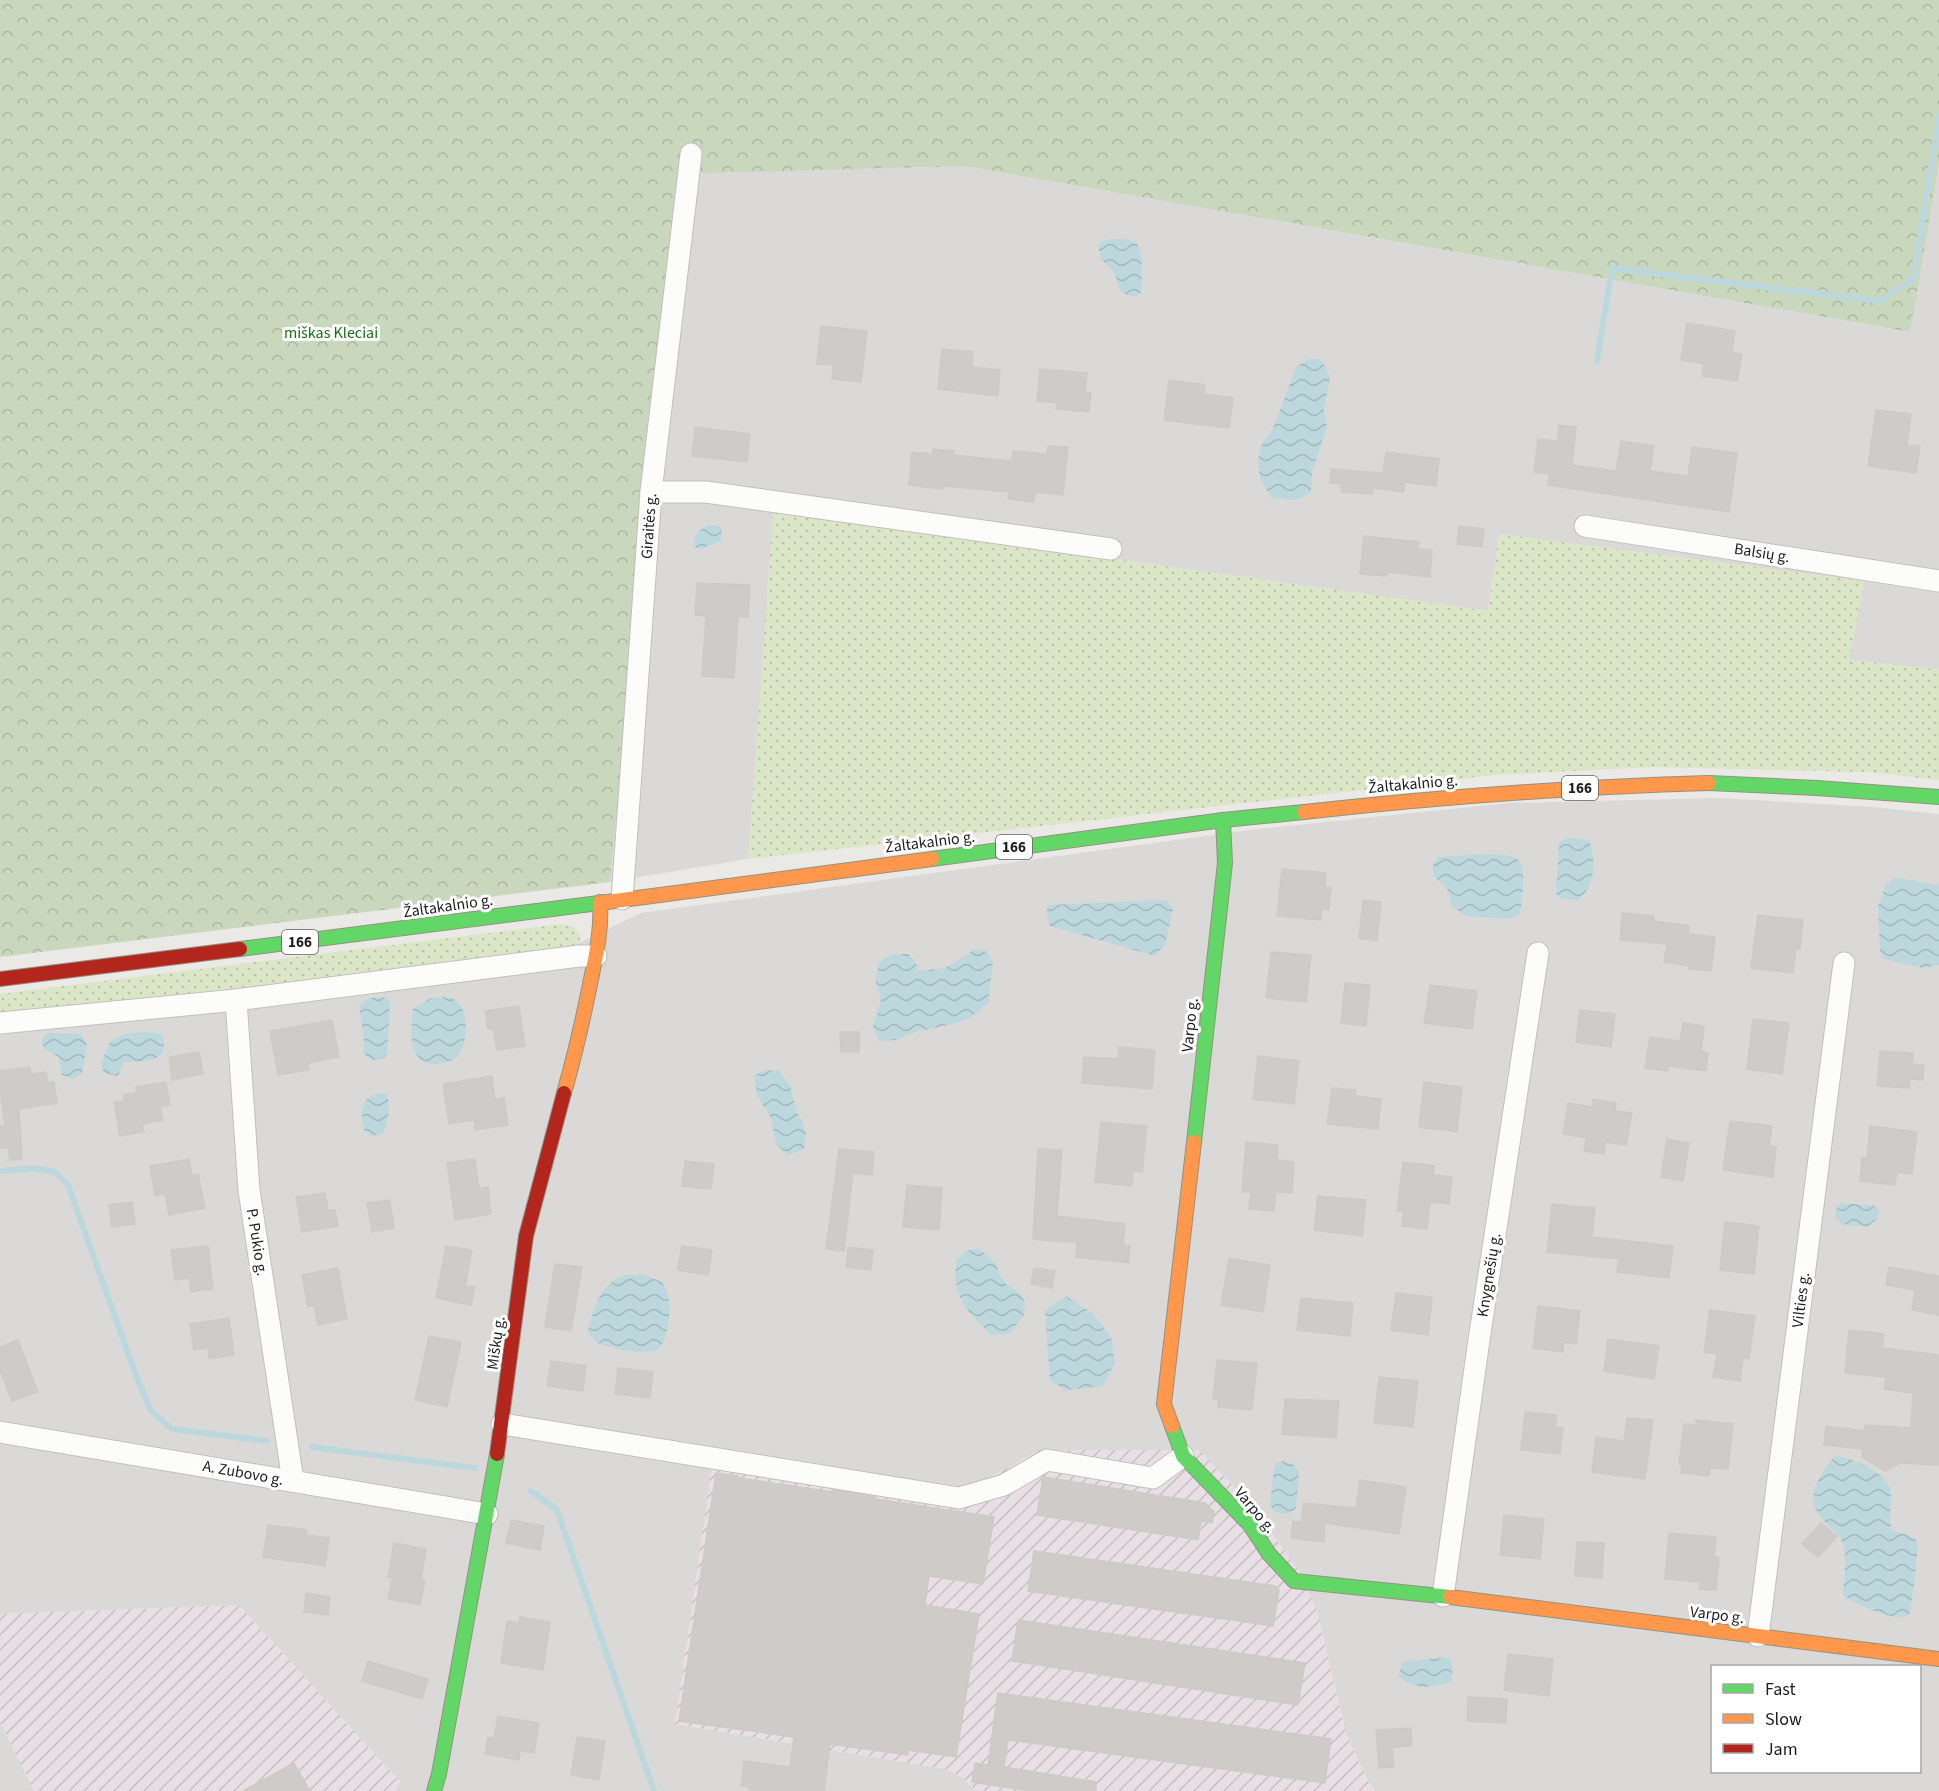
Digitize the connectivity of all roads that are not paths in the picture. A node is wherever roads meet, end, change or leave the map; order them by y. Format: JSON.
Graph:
{"nodes":[{"id":1,"x":691,"y":154,"type":"dead end"},
{"id":2,"x":651,"y":492,"type":"junction"},
{"id":3,"x":1585,"y":526,"type":"dead end"},
{"id":4,"x":1112,"y":549,"type":"dead end"},
{"id":5,"x":1939,"y":581,"type":"edge"},
{"id":6,"x":1939,"y":797,"type":"edge"},
{"id":7,"x":1223,"y":820,"type":"junction"},
{"id":8,"x":622,"y":899,"type":"junction"},
{"id":9,"x":600,"y":902,"type":"junction"},
{"id":10,"x":1538,"y":954,"type":"dead end"},
{"id":11,"x":596,"y":956,"type":"junction"},
{"id":12,"x":1844,"y":963,"type":"dead end"},
{"id":13,"x":0,"y":979,"type":"edge"},
{"id":14,"x":236,"y":1000,"type":"junction"},
{"id":15,"x":0,"y":1023,"type":"edge"},
{"id":16,"x":502,"y":1424,"type":"junction"},
{"id":17,"x":0,"y":1432,"type":"edge"},
{"id":18,"x":1184,"y":1456,"type":"junction"},
{"id":19,"x":293,"y":1481,"type":"junction"},
{"id":20,"x":486,"y":1514,"type":"junction"},
{"id":21,"x":1443,"y":1596,"type":"junction"},
{"id":22,"x":1758,"y":1636,"type":"junction"},
{"id":23,"x":1939,"y":1659,"type":"edge"},
{"id":24,"x":434,"y":1791,"type":"edge"}],
"edges":[{"from":1,"to":2,"type":"street","name":"Giraitės g."},
{"from":2,"to":4,"type":"street"},
{"from":2,"to":8,"type":"street","name":"Giraitės g."},
{"from":3,"to":5,"type":"street","name":"Balsių g."},
{"from":6,"to":7,"type":"street","name":"Žaltakalnio g.","number":"166"},
{"from":7,"to":8,"type":"street","name":"Žaltakalnio g.","number":"166"},
{"from":7,"to":18,"type":"street","name":"Varpo g."},
{"from":8,"to":9,"type":"street","name":"Žaltakalnio g.","number":"166"},
{"from":9,"to":11,"type":"street","name":"Miškų g."},
{"from":9,"to":13,"type":"street","name":"Žaltakalnio g.","number":"166"},
{"from":10,"to":21,"type":"street","name":"Knygnešių g."},
{"from":11,"to":14,"type":"street"},
{"from":11,"to":16,"type":"street","name":"Miškų g."},
{"from":12,"to":22,"type":"street","name":"Vilties g."},
{"from":14,"to":15,"type":"street"},
{"from":14,"to":19,"type":"street","name":"P. Pukio g."},
{"from":16,"to":18,"type":"street"},
{"from":16,"to":20,"type":"street","name":"Miškų g."},
{"from":17,"to":19,"type":"street","name":"A. Zubovo g."},
{"from":18,"to":21,"type":"street","name":"Varpo g."},
{"from":19,"to":20,"type":"street","name":"A. Zubovo g."},
{"from":20,"to":24,"type":"street","name":"Miškų g."},
{"from":21,"to":22,"type":"street","name":"Varpo g."},
{"from":22,"to":23,"type":"street","name":"Varpo g."}]}
